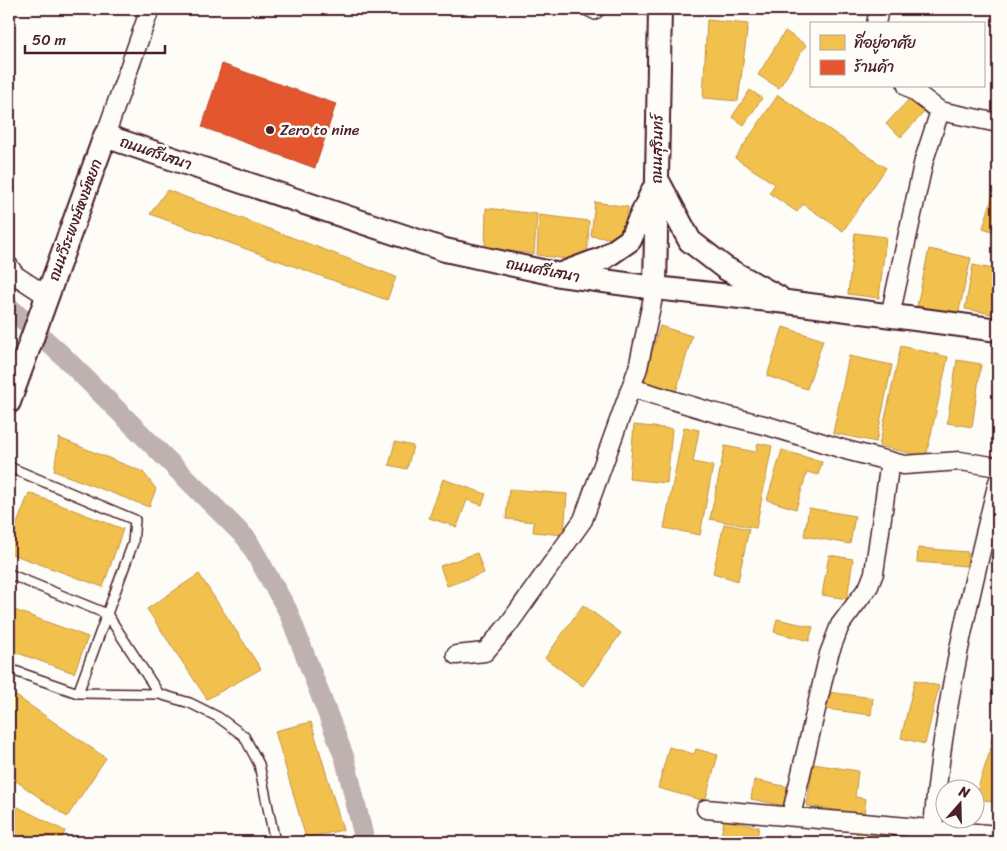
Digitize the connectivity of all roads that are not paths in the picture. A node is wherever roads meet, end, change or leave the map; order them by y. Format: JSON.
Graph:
{"nodes":[{"id":1,"x":150,"y":9,"type":"edge"},
{"id":2,"x":583,"y":9,"type":"edge"},
{"id":3,"x":602,"y":9,"type":"edge"},
{"id":4,"x":660,"y":9,"type":"edge"},
{"id":5,"x":879,"y":9,"type":"edge"},
{"id":6,"x":876,"y":22,"type":"edge"},
{"id":7,"x":910,"y":88,"type":"edge"},
{"id":8,"x":940,"y":111,"type":"junction"},
{"id":9,"x":998,"y":123,"type":"edge"},
{"id":10,"x":105,"y":136,"type":"junction"},
{"id":11,"x":657,"y":180,"type":"junction"},
{"id":12,"x":9,"y":266,"type":"edge"},
{"id":13,"x":560,"y":274,"type":"junction"},
{"id":14,"x":655,"y":288,"type":"junction"},
{"id":15,"x":45,"y":301,"type":"junction"},
{"id":16,"x":787,"y":302,"type":"junction"},
{"id":17,"x":890,"y":316,"type":"junction"},
{"id":18,"x":998,"y":330,"type":"edge"},
{"id":19,"x":632,"y":388,"type":"junction"},
{"id":20,"x":9,"y":402,"type":"edge"},
{"id":21,"x":890,"y":461,"type":"junction"},
{"id":22,"x":9,"y":467,"type":"edge"},
{"id":23,"x":998,"y":467,"type":"edge"},
{"id":24,"x":998,"y":482,"type":"edge"},
{"id":25,"x":9,"y":574,"type":"edge"},
{"id":26,"x":107,"y":614,"type":"junction"},
{"id":27,"x":456,"y":655,"type":"dead end"},
{"id":28,"x":9,"y":669,"type":"edge"},
{"id":29,"x":78,"y":693,"type":"junction"},
{"id":30,"x":159,"y":694,"type":"junction"},
{"id":31,"x":706,"y":809,"type":"dead end"},
{"id":32,"x":791,"y":816,"type":"junction"},
{"id":33,"x":933,"y":829,"type":"junction"},
{"id":34,"x":998,"y":835,"type":"edge"},
{"id":35,"x":276,"y":842,"type":"edge"}],
"edges":[{"from":1,"to":10,"type":"street","name":"ถนนวีระพงษ์หงษ์หยก"},
{"from":2,"to":3,"type":"lane"},
{"from":4,"to":11,"type":"street","name":"ถนนสุรินทร์"},
{"from":5,"to":6,"type":"street"},
{"from":7,"to":8,"type":"street"},
{"from":8,"to":9,"type":"street"},
{"from":8,"to":17,"type":"street"},
{"from":10,"to":13,"type":"street","name":"ถนนศรีเสนา"},
{"from":10,"to":15,"type":"street","name":"ถนนวีระพงษ์หงษ์หยก"},
{"from":11,"to":13,"type":"street"},
{"from":11,"to":14,"type":"street","name":"ถนนสุรินทร์"},
{"from":11,"to":16,"type":"street"},
{"from":12,"to":15,"type":"street"},
{"from":13,"to":14,"type":"street","name":"ถนนศรีเสนา"},
{"from":14,"to":16,"type":"street","name":"ถนนศรีเสนา"},
{"from":14,"to":19,"type":"street"},
{"from":15,"to":20,"type":"street","name":"ถนนวีระพงษ์หงษ์หยก"},
{"from":16,"to":17,"type":"street","name":"ถนนศรีเสนา"},
{"from":17,"to":18,"type":"street","name":"ถนนศรีเสนา"},
{"from":19,"to":21,"type":"street"},
{"from":19,"to":27,"type":"street"},
{"from":21,"to":23,"type":"street"},
{"from":21,"to":32,"type":"street"},
{"from":22,"to":26,"type":"lane"},
{"from":24,"to":33,"type":"street"},
{"from":25,"to":26,"type":"lane"},
{"from":26,"to":29,"type":"lane"},
{"from":26,"to":30,"type":"lane"},
{"from":28,"to":29,"type":"lane"},
{"from":29,"to":30,"type":"lane"},
{"from":30,"to":35,"type":"lane"},
{"from":31,"to":32,"type":"street"},
{"from":32,"to":33,"type":"street"},
{"from":33,"to":34,"type":"street"}]}
